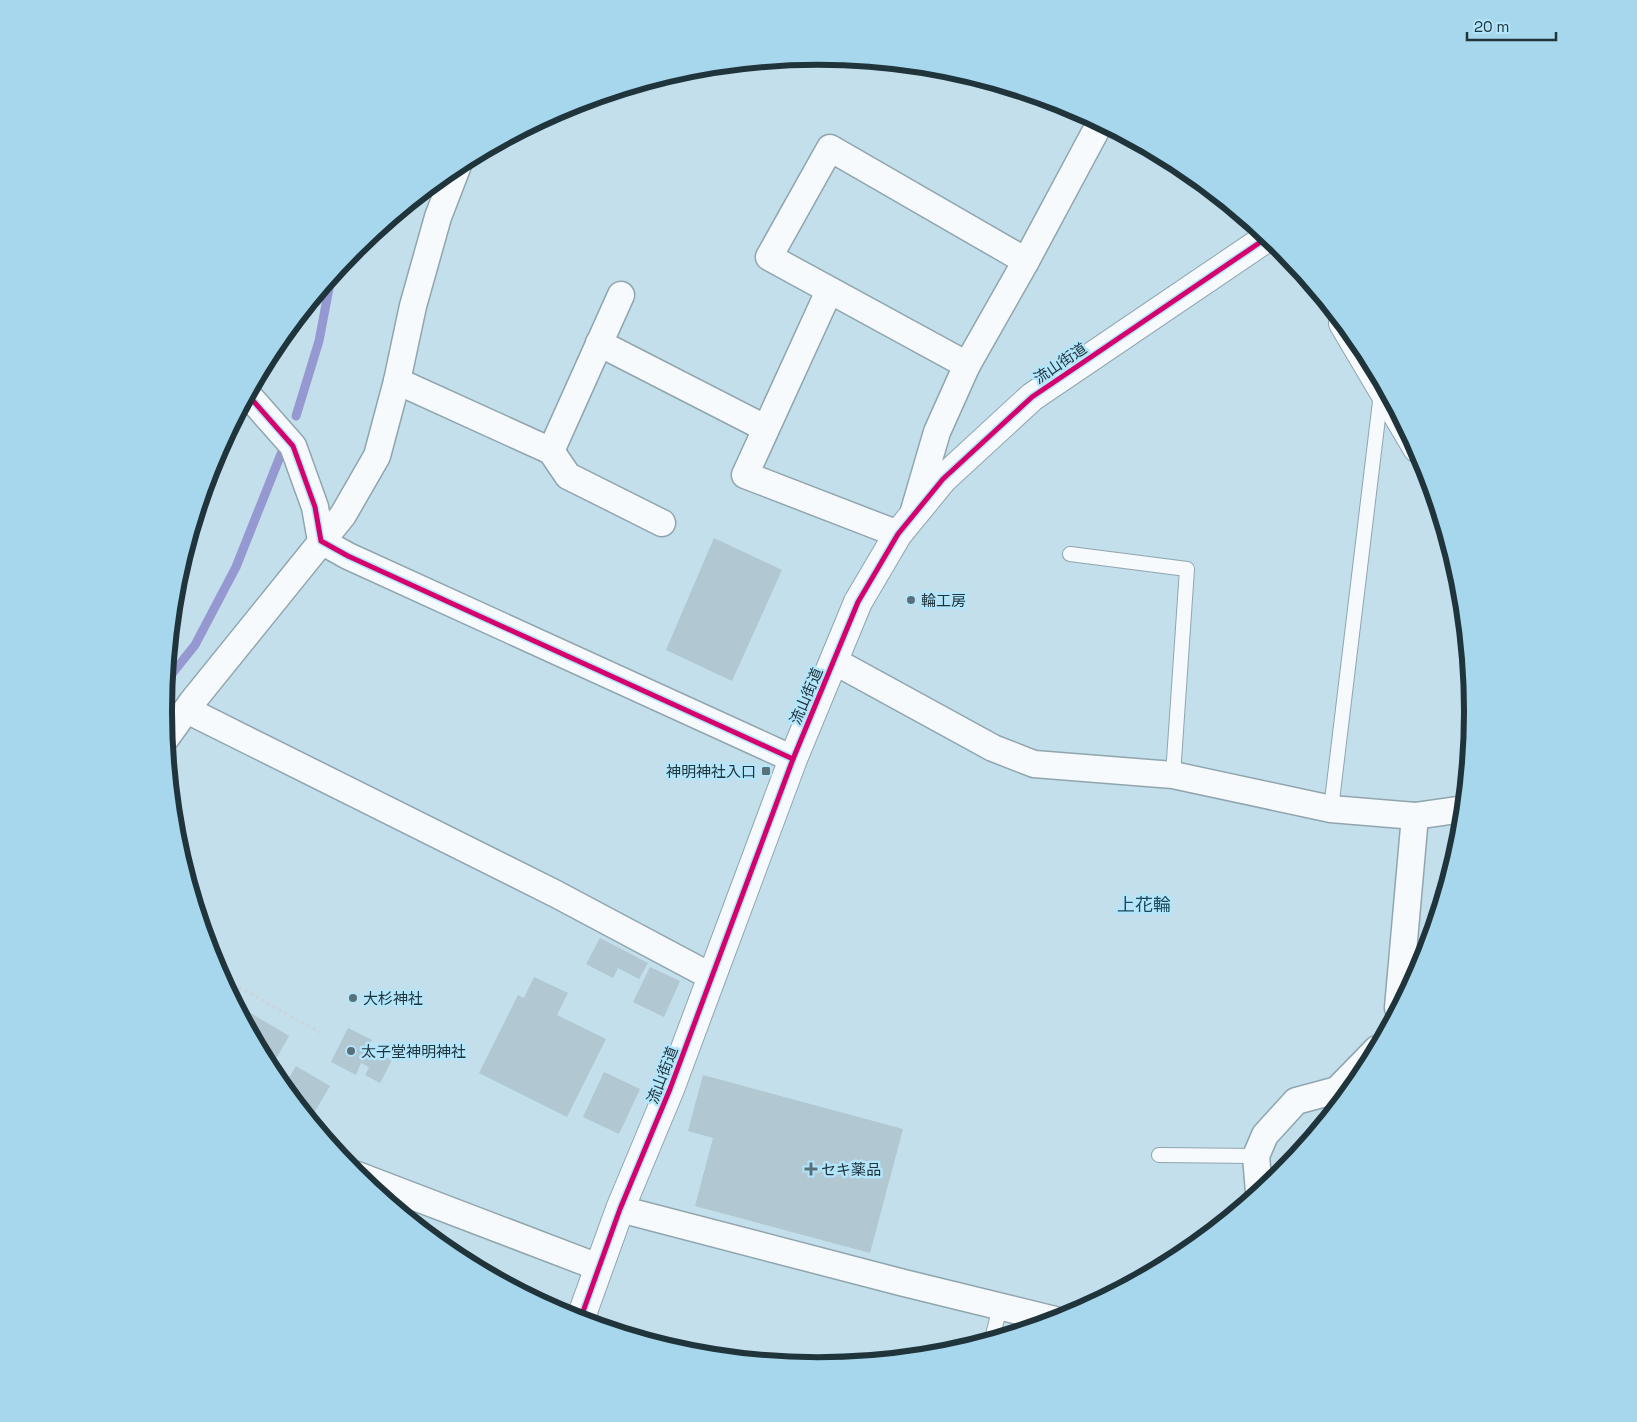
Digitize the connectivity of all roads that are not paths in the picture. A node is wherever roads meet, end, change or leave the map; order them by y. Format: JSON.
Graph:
{"nodes":[{"id":1,"x":1097,"y":129,"type":"edge"},
{"id":2,"x":453,"y":179,"type":"edge"},
{"id":3,"x":1262,"y":241,"type":"edge"},
{"id":4,"x":1026,"y":261,"type":"junction"},
{"id":5,"x":829,"y":291,"type":"junction"},
{"id":6,"x":621,"y":295,"type":"dead end"},
{"id":7,"x":600,"y":343,"type":"junction"},
{"id":8,"x":967,"y":365,"type":"junction"},
{"id":9,"x":398,"y":381,"type":"junction"},
{"id":10,"x":1380,"y":392,"type":"edge"},
{"id":11,"x":252,"y":400,"type":"edge"},
{"id":12,"x":765,"y":428,"type":"junction"},
{"id":13,"x":551,"y":451,"type":"junction"},
{"id":14,"x":662,"y":523,"type":"dead end"},
{"id":15,"x":905,"y":524,"type":"junction"},
{"id":16,"x":321,"y":541,"type":"junction"},
{"id":17,"x":1070,"y":554,"type":"dead end"},
{"id":18,"x":834,"y":661,"type":"junction"},
{"id":19,"x":187,"y":710,"type":"junction"},
{"id":20,"x":173,"y":729,"type":"edge"},
{"id":21,"x":793,"y":759,"type":"junction"},
{"id":22,"x":1173,"y":775,"type":"junction"},
{"id":23,"x":1331,"y":809,"type":"junction"},
{"id":24,"x":1456,"y":810,"type":"edge"},
{"id":25,"x":1415,"y":816,"type":"junction"},
{"id":26,"x":712,"y":977,"type":"junction"},
{"id":27,"x":1399,"y":994,"type":"edge"},
{"id":28,"x":1339,"y":1093,"type":"edge"},
{"id":29,"x":1159,"y":1155,"type":"dead end"},
{"id":30,"x":1256,"y":1156,"type":"junction"},
{"id":31,"x":378,"y":1183,"type":"edge"},
{"id":32,"x":1259,"y":1183,"type":"edge"},
{"id":33,"x":620,"y":1209,"type":"junction"},
{"id":34,"x":598,"y":1267,"type":"junction"},
{"id":35,"x":1000,"y":1307,"type":"junction"},
{"id":36,"x":583,"y":1312,"type":"edge"},
{"id":37,"x":1042,"y":1317,"type":"edge"},
{"id":38,"x":994,"y":1333,"type":"edge"}],
"edges":[{"from":1,"to":4,"type":"street"},
{"from":2,"to":9,"type":"street"},
{"from":3,"to":15,"type":"street","name":"流山街道"},
{"from":4,"to":5,"type":"street"},
{"from":4,"to":8,"type":"street"},
{"from":5,"to":8,"type":"street"},
{"from":5,"to":12,"type":"street"},
{"from":6,"to":7,"type":"street"},
{"from":7,"to":12,"type":"street"},
{"from":7,"to":13,"type":"street"},
{"from":8,"to":15,"type":"street"},
{"from":9,"to":13,"type":"street"},
{"from":9,"to":16,"type":"street"},
{"from":10,"to":23,"type":"lane"},
{"from":11,"to":16,"type":"street"},
{"from":12,"to":15,"type":"street"},
{"from":13,"to":14,"type":"street"},
{"from":15,"to":18,"type":"street","name":"流山街道"},
{"from":16,"to":19,"type":"street"},
{"from":16,"to":21,"type":"street"},
{"from":17,"to":22,"type":"lane"},
{"from":18,"to":21,"type":"street","name":"流山街道"},
{"from":18,"to":22,"type":"street"},
{"from":19,"to":20,"type":"street"},
{"from":19,"to":26,"type":"street"},
{"from":21,"to":26,"type":"street","name":"流山街道"},
{"from":22,"to":23,"type":"street"},
{"from":23,"to":25,"type":"street"},
{"from":24,"to":25,"type":"street"},
{"from":25,"to":27,"type":"street"},
{"from":26,"to":33,"type":"street","name":"流山街道"},
{"from":28,"to":30,"type":"street"},
{"from":29,"to":30,"type":"lane"},
{"from":30,"to":32,"type":"street"},
{"from":31,"to":34,"type":"street"},
{"from":33,"to":34,"type":"street","name":"流山街道"},
{"from":33,"to":35,"type":"street"},
{"from":34,"to":36,"type":"street","name":"流山街道"},
{"from":35,"to":37,"type":"street"},
{"from":35,"to":38,"type":"lane"}]}
